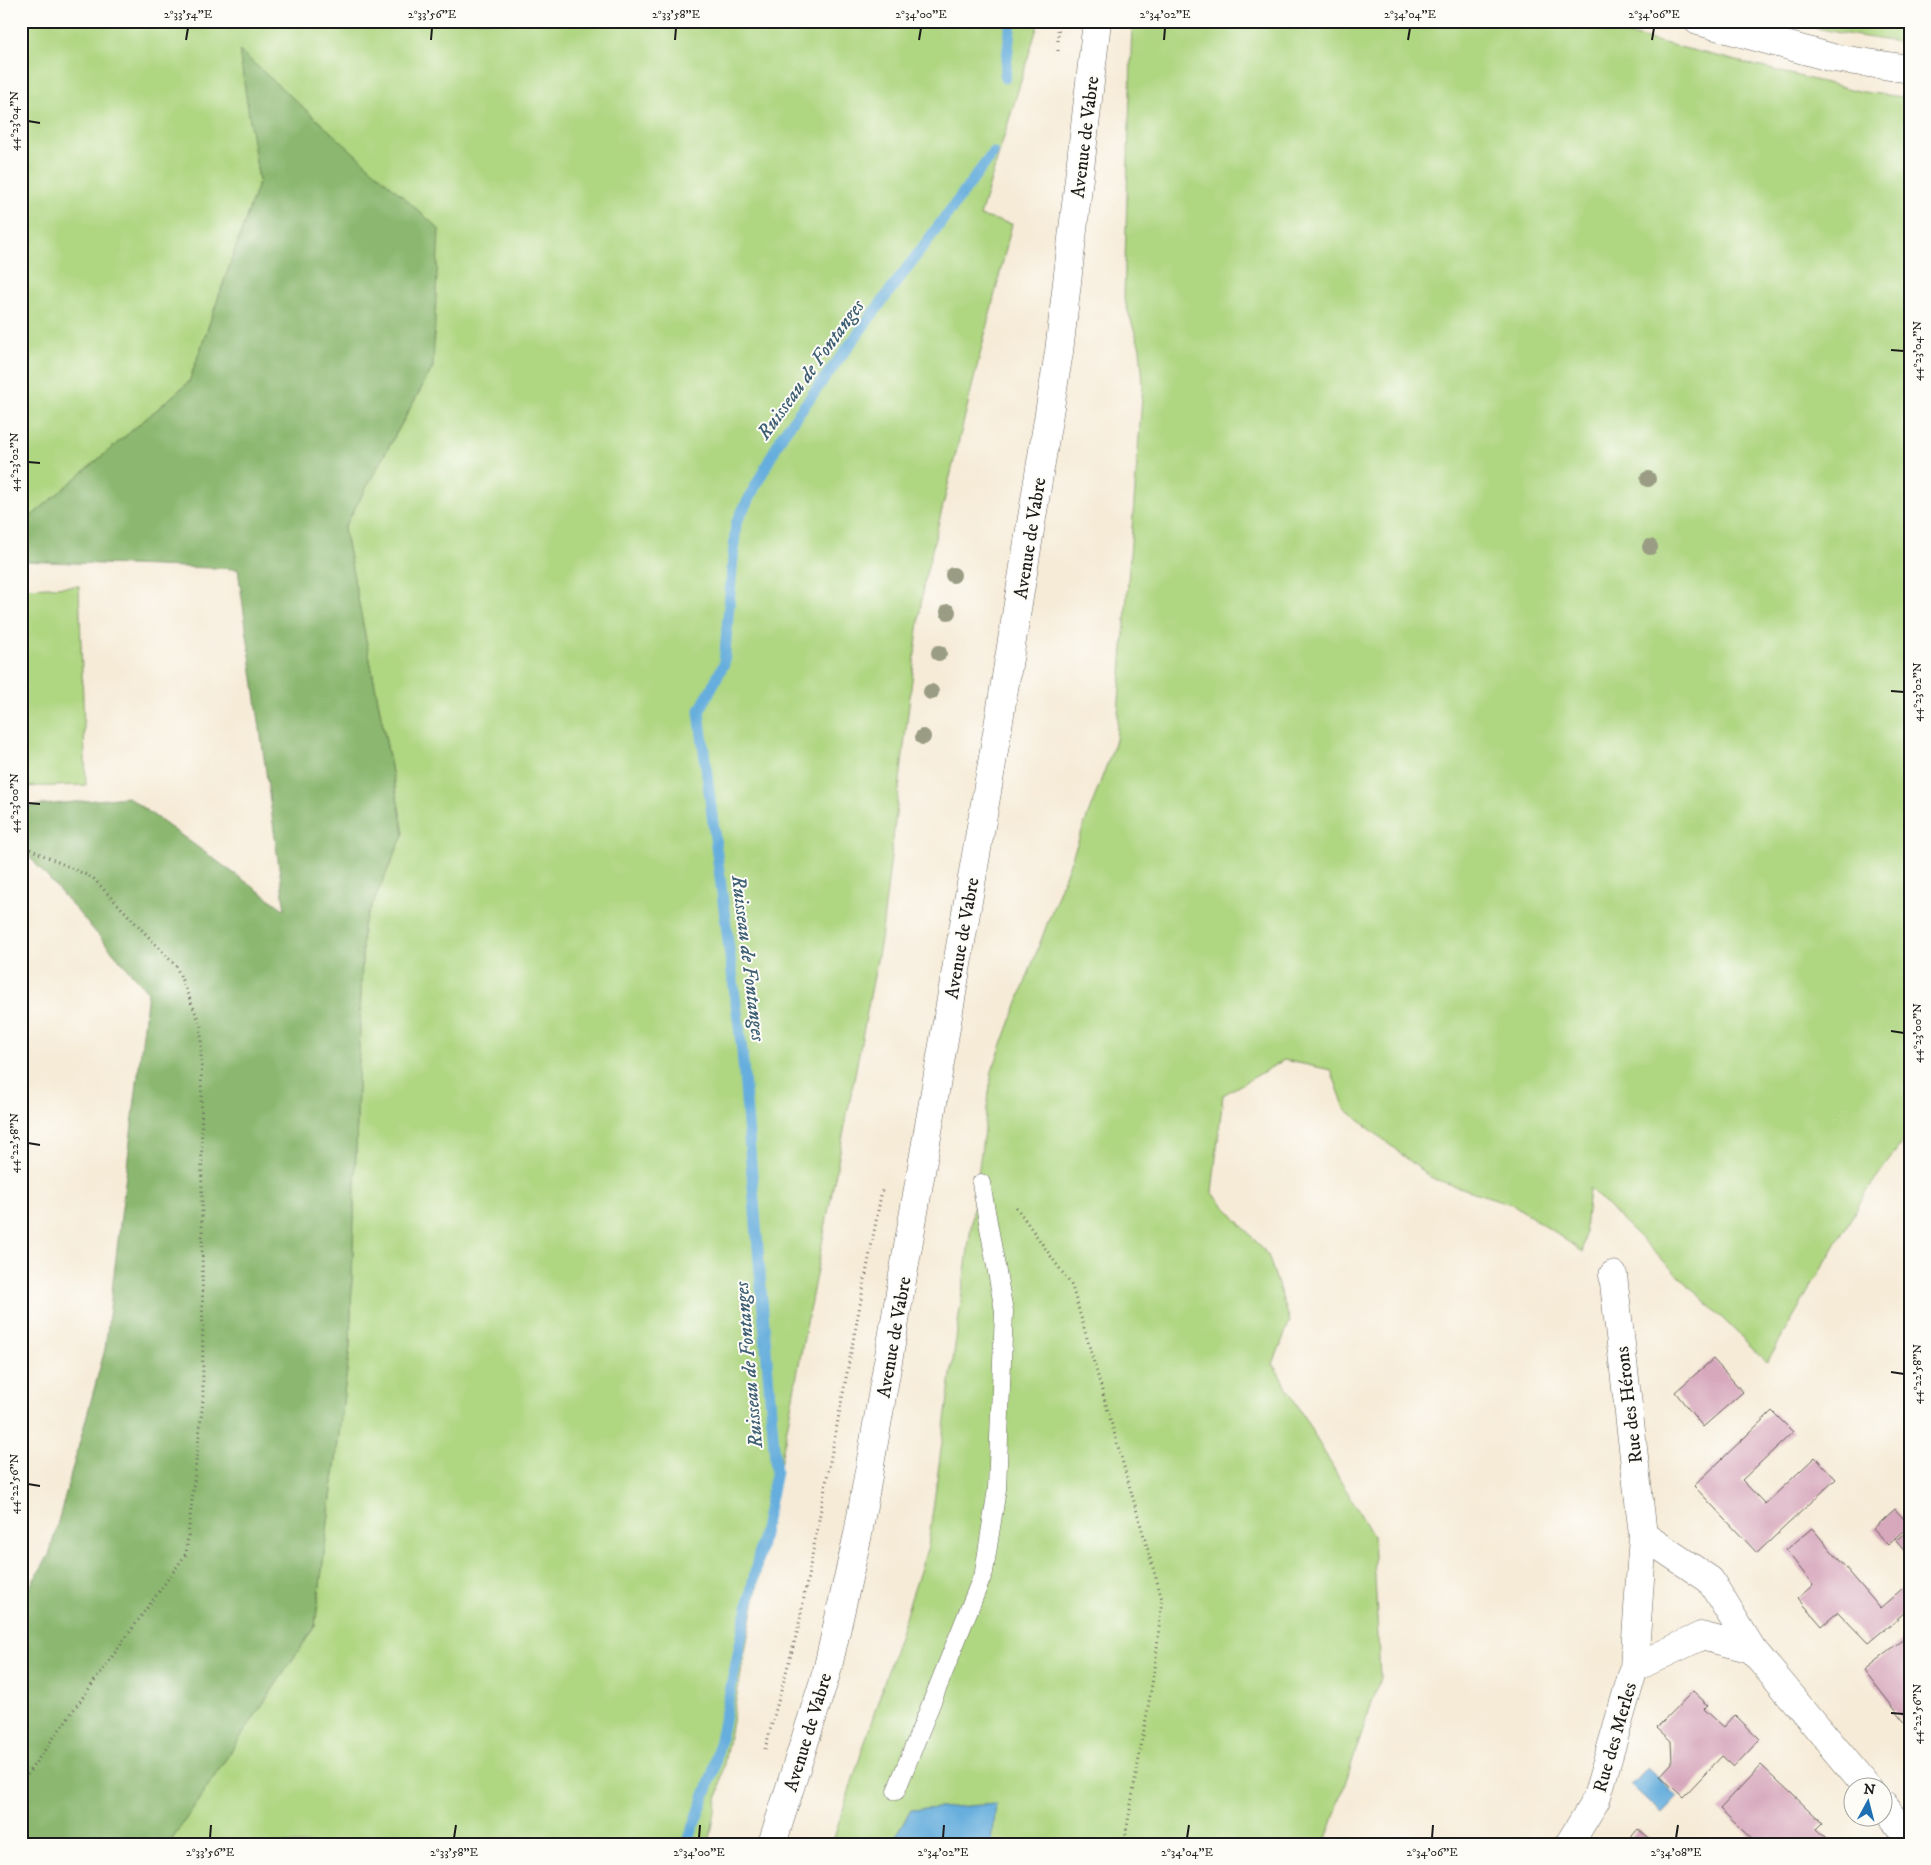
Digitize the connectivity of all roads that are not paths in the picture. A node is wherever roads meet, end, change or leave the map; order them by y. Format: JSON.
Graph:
{"nodes":[{"id":1,"x":1096,"y":21,"type":"edge"},
{"id":2,"x":1698,"y":21,"type":"edge"},
{"id":3,"x":1910,"y":69,"type":"edge"},
{"id":4,"x":981,"y":1183,"type":"road end"},
{"id":5,"x":1613,"y":1275,"type":"dead end"},
{"id":6,"x":1643,"y":1535,"type":"junction"},
{"id":7,"x":1752,"y":1650,"type":"junction"},
{"id":8,"x":1634,"y":1668,"type":"junction"},
{"id":9,"x":1860,"y":1778,"type":"edge"},
{"id":10,"x":896,"y":1792,"type":"dead end"},
{"id":11,"x":1894,"y":1818,"type":"edge"},
{"id":12,"x":1910,"y":1838,"type":"edge"},
{"id":13,"x":772,"y":1844,"type":"edge"},
{"id":14,"x":1569,"y":1844,"type":"edge"}],
"edges":[{"from":1,"to":13,"type":"main road","name":"Avenue de Vabre"},
{"from":2,"to":3,"type":"main road"},
{"from":4,"to":10,"type":"lane"},
{"from":5,"to":6,"type":"main road","name":"Rue des Hérons"},
{"from":6,"to":7,"type":"main road"},
{"from":6,"to":8,"type":"main road","name":"Rue des Hérons"},
{"from":7,"to":8,"type":"main road","name":"Rue des Merles"},
{"from":7,"to":9,"type":"main road"},
{"from":8,"to":14,"type":"main road","name":"Rue des Merles"},
{"from":11,"to":12,"type":"main road"}]}
